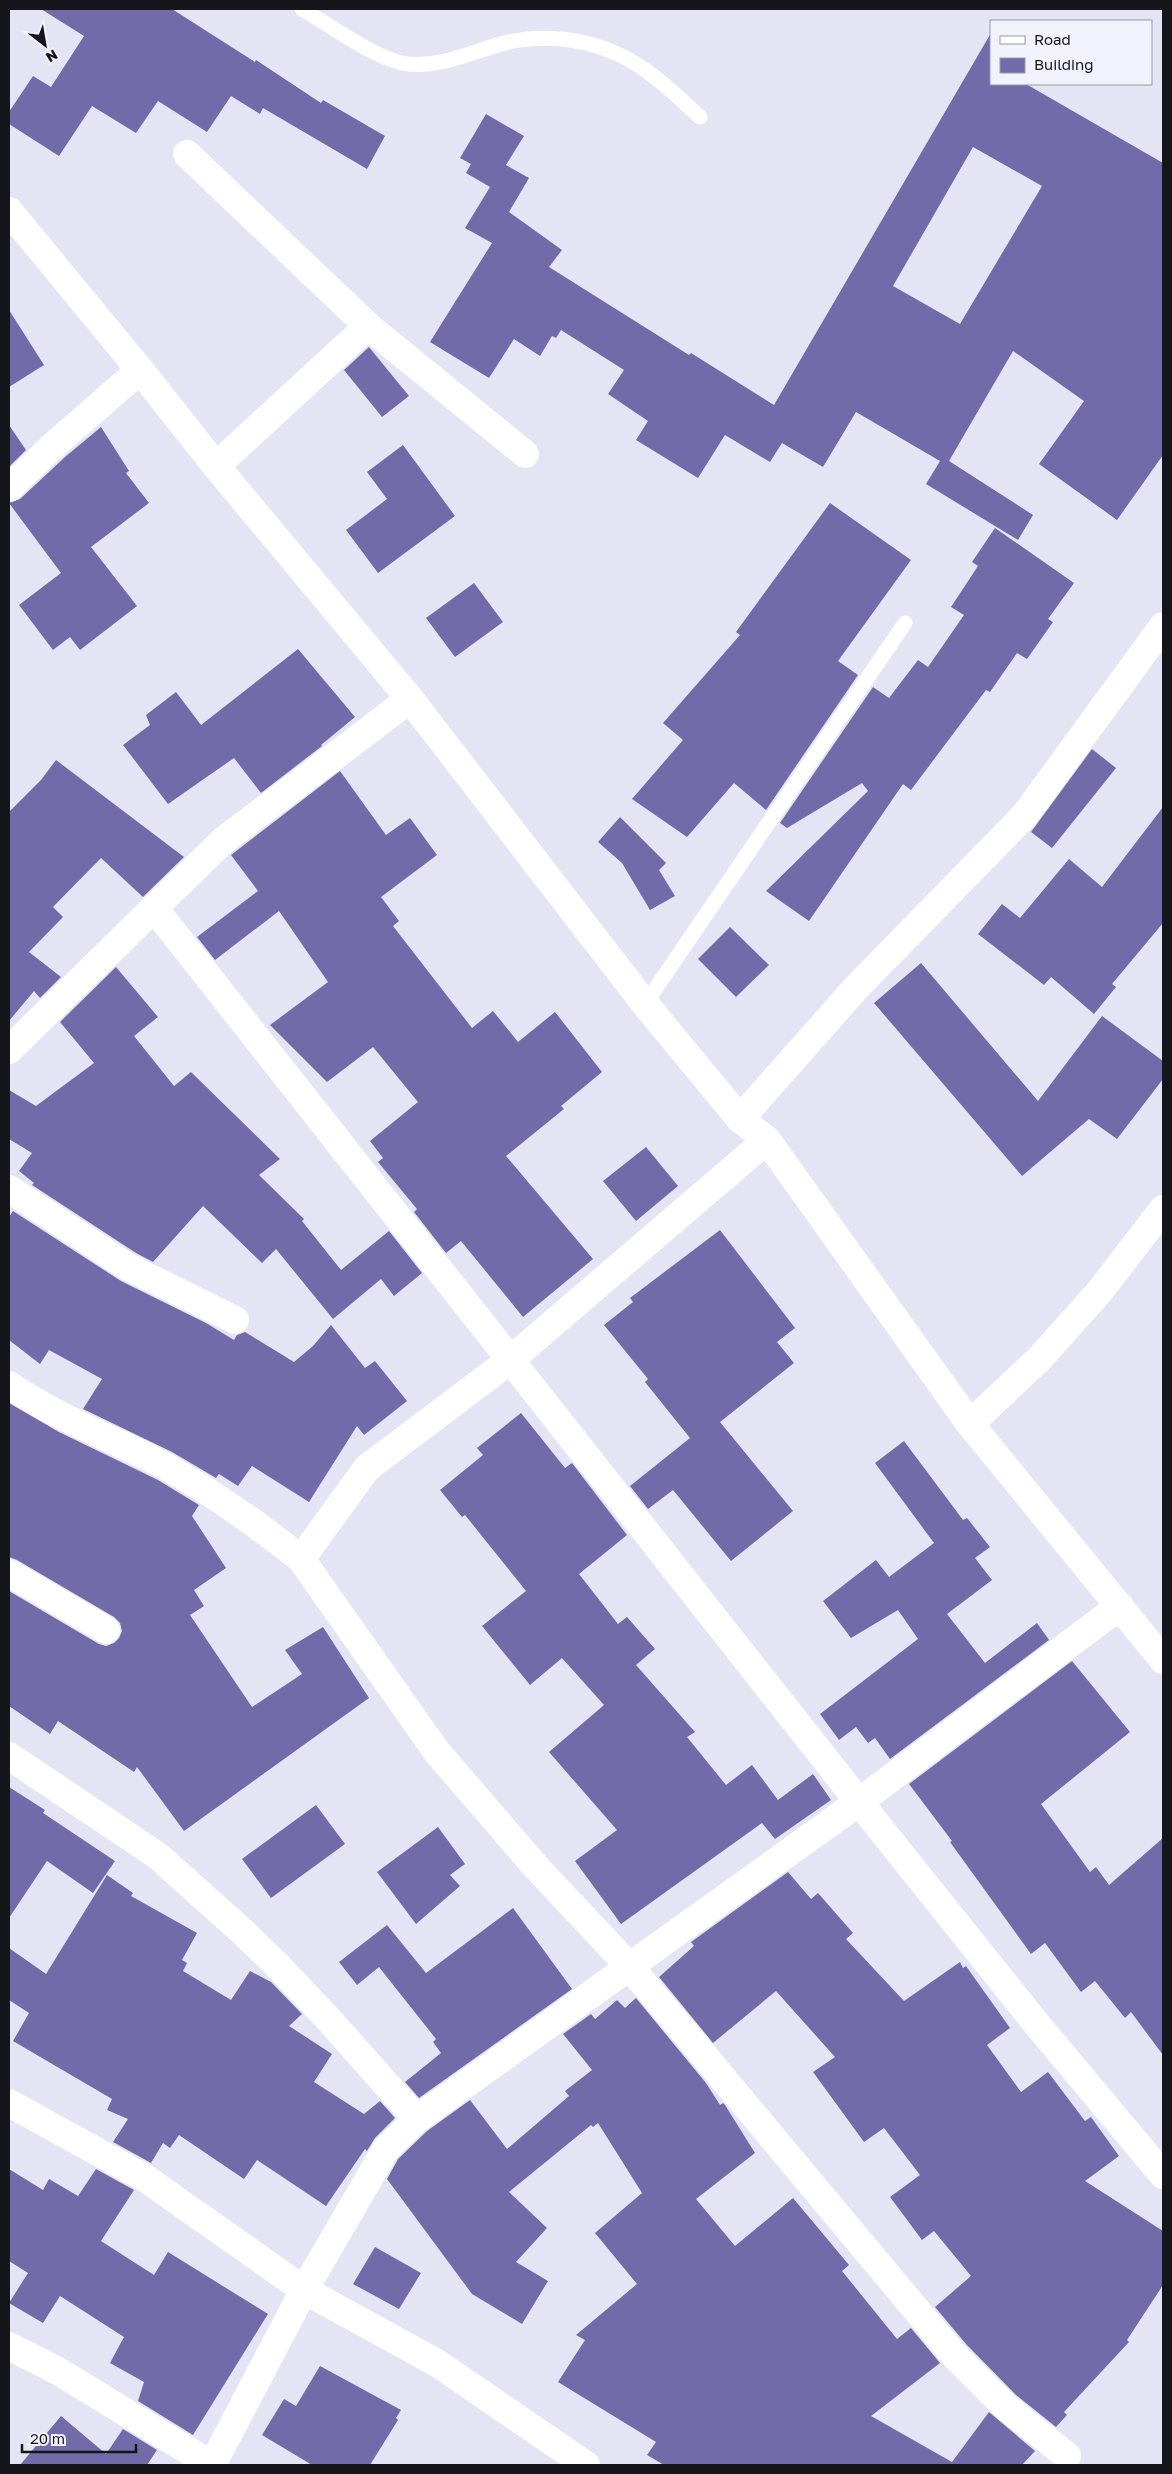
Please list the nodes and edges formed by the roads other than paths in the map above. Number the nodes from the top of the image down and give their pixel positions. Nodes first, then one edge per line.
1 (302, 9) edge
2 (700, 116) dead end
3 (187, 154) dead end
4 (9, 212) edge
5 (368, 326) junction
6 (140, 370) junction
7 (525, 454) dead end
8 (216, 466) junction
9 (9, 488) edge
10 (906, 623) dead end
11 (1160, 638) edge
12 (410, 699) junction
13 (154, 908) junction
14 (645, 1004) junction
15 (9, 1050) edge
16 (740, 1119) junction
17 (767, 1140) junction
18 (9, 1189) edge
19 (1163, 1209) edge
20 (234, 1320) dead end
21 (509, 1361) junction
22 (9, 1386) edge
23 (970, 1424) junction
24 (301, 1559) junction
25 (9, 1573) edge
26 (1120, 1606) junction
27 (106, 1630) dead end
28 (1163, 1660) edge
29 (9, 1756) edge
30 (859, 1802) junction
31 (630, 1967) junction
32 (9, 2103) edge
33 (417, 2119) junction
34 (1163, 2175) edge
35 (304, 2290) junction
36 (9, 2346) edge
37 (1067, 2456) dead end
38 (212, 2465) edge
39 (586, 2465) edge

1 - 2 lane
3 - 5 street
4 - 6 street
5 - 7 street
5 - 8 street
6 - 8 street
6 - 9 street
8 - 12 street
10 - 14 lane
11 - 16 street
12 - 13 street
12 - 14 street
13 - 15 street
13 - 21 street
14 - 16 street
16 - 17 street
17 - 21 street
17 - 23 street
18 - 20 street
19 - 23 street
21 - 24 street
21 - 30 street
22 - 24 street
23 - 26 street
24 - 31 street
25 - 27 street
26 - 28 street
26 - 30 street
29 - 33 street
30 - 31 street
30 - 34 street
31 - 33 street
31 - 37 street
32 - 35 street
33 - 35 street
35 - 38 street
35 - 39 street
36 - 38 street

